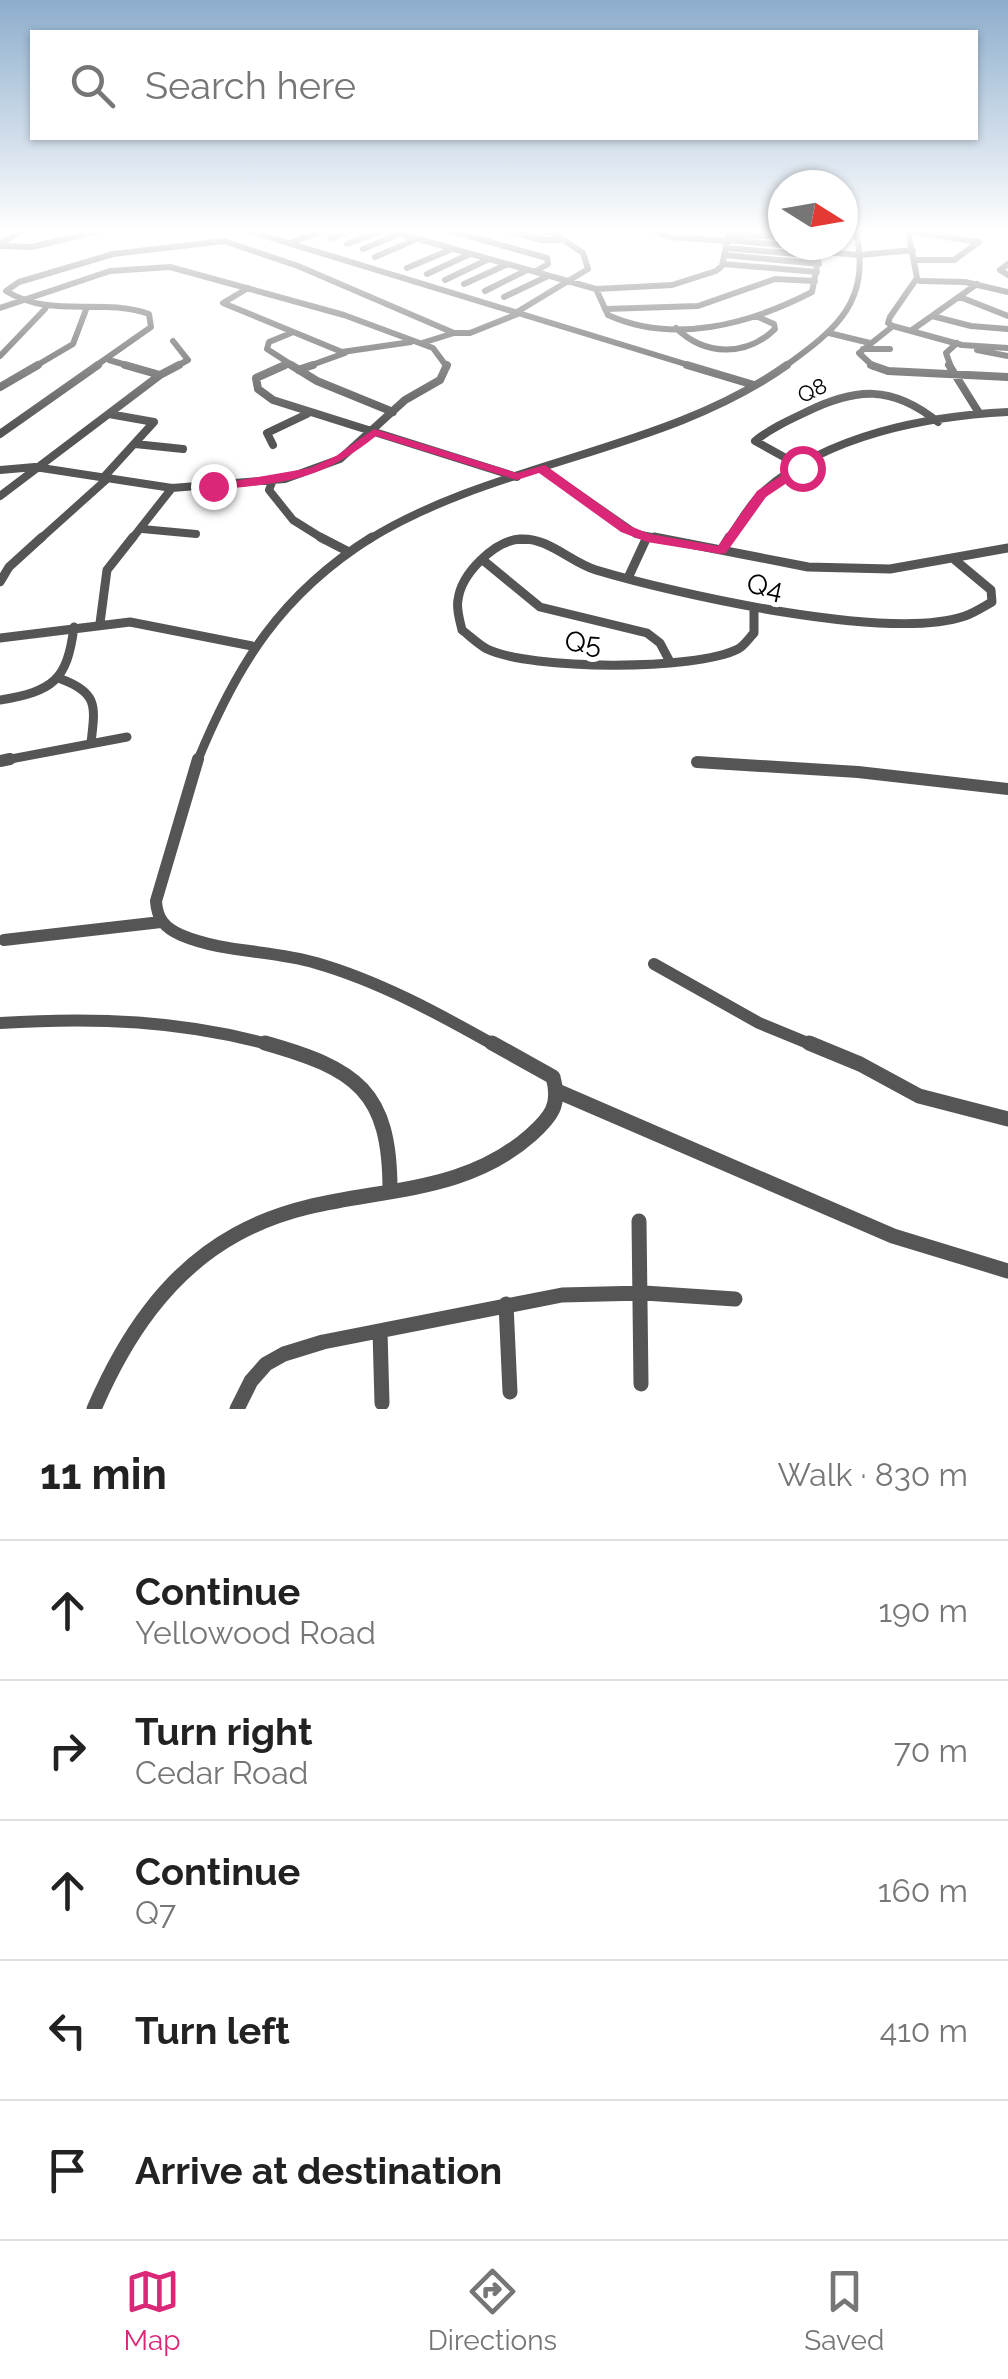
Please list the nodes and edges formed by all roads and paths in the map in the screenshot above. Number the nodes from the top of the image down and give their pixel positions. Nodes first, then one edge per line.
1 (15, 297) edge
2 (33, 297) edge
3 (233, 297) edge
4 (279, 297) edge
5 (370, 297) edge
6 (465, 297) edge
7 (545, 297) edge
8 (599, 297) edge
9 (724, 297) edge
10 (803, 297) edge
11 (853, 297) edge
12 (907, 297) edge
13 (960, 297) joint
14 (23, 300) junction
15 (87, 307) junction
16 (0, 308) edge
17 (45, 309) junction
18 (605, 310) junction
19 (518, 313) junction
20 (1005, 315) edge
21 (755, 316) junction
22 (932, 316) junction
23 (893, 326) junction
24 (676, 328) junction
25 (981, 328) junction
26 (1008, 329) edge
27 (912, 330) junction
28 (292, 332) junction
29 (829, 332) junction
30 (454, 333) junction
31 (173, 341) dead end
32 (872, 341) junction
33 (418, 342) junction
34 (957, 344) junction
35 (972, 346) junction
36 (1008, 348) edge
37 (861, 352) junction
38 (346, 353) junction
39 (0, 356) edge
40 (1008, 356) edge
41 (109, 360) junction
42 (289, 364) junction
43 (298, 370) junction
44 (952, 374) junction
45 (160, 375) junction
46 (1008, 377) edge
47 (0, 383) edge
48 (754, 385) junction
49 (393, 412) junction
50 (1008, 412) edge
51 (109, 414) junction
52 (308, 414) junction
53 (978, 414) junction
54 (938, 422) junction
55 (374, 432) junction
56 (0, 434) edge
57 (135, 444) junction
58 (273, 445) dead end
59 (183, 449) dead end
60 (35, 468) junction
61 (541, 468) junction
62 (802, 468) junction
63 (0, 471) edge
64 (517, 477) junction
65 (105, 478) junction
66 (273, 480) junction
67 (0, 488) edge
68 (172, 488) junction
69 (0, 496) edge
70 (142, 528) junction
71 (196, 534) dead end
72 (647, 538) junction
73 (1008, 548) edge
74 (721, 550) junction
75 (347, 551) junction
76 (955, 560) junction
77 (484, 561) junction
78 (628, 578) junction
79 (0, 582) edge
80 (754, 606) junction
81 (100, 623) junction
82 (74, 627) junction
83 (0, 638) edge
84 (252, 646) junction
85 (670, 660) junction
86 (61, 680) junction
87 (0, 700) edge
88 (127, 737) dead end
89 (91, 743) junction
90 (0, 761) edge
91 (697, 762) dead end
92 (1008, 790) edge
93 (161, 922) junction
94 (4, 940) dead end
95 (654, 964) dead end
96 (0, 1023) edge
97 (557, 1091) junction
98 (1008, 1119) edge
99 (390, 1190) junction
100 (639, 1221) dead end
101 (1008, 1271) edge
102 (640, 1292) junction
103 (735, 1299) dead end
104 (506, 1304) junction
105 (380, 1331) junction
106 (641, 1384) dead end
107 (510, 1392) dead end
108 (382, 1403) dead end
109 (94, 1409) edge
110 (237, 1409) edge

1 - 14 street
2 - 14 street
3 - 28 street
4 - 33 street
5 - 30 street
6 - 19 street
7 - 19 street
8 - 18 street
9 - 18 street
10 - 21 street
11 - 29 street
12 - 23 street
13 - 20 street
13 - 22 street
14 - 16 street
14 - 17 street
15 - 17 street
15 - 41 street
15 - 47 street
17 - 39 street
18 - 24 street
19 - 30 street
19 - 48 street
20 - 25 street
21 - 24 street
21 - 24 street
22 - 25 street
22 - 27 street
23 - 27 street
23 - 32 street
25 - 26 street
27 - 34 street
28 - 38 street
28 - 42 street
29 - 32 street
29 - 48 street
30 - 33 street
31 - 45 street
32 - 37 street
32 - 37 street
33 - 38 street
33 - 49 street
34 - 35 street
34 - 44 street
35 - 36 street
35 - 40 street
37 - 44 street
38 - 43 street
41 - 45 street
41 - 56 street
42 - 43 street
42 - 52 street
43 - 49 street
44 - 46 street
44 - 53 street
45 - 51 street
48 - 61 street
49 - 55 street
50 - 53 street
51 - 57 street
51 - 60 street
52 - 55 street
52 - 58 street
53 - 54 street
54 - 62 street
54 - 62 street, Q8
55 - 64 street
55 - 66 street
57 - 59 street
57 - 65 street
60 - 63 street
60 - 65 street
60 - 69 street
61 - 64 street
61 - 72 street
62 - 74 street
63 - 67 street
64 - 75 street
65 - 68 street
65 - 79 street
66 - 68 street
66 - 75 street
68 - 70 street
70 - 71 street
70 - 81 street
72 - 74 street
72 - 78 street
73 - 76 street
74 - 76 street
75 - 84 street
76 - 80 street, Q4
77 - 78 street, Q4
77 - 85 street
77 - 85 street, Q5
78 - 80 street, Q4
80 - 85 street, Q5
81 - 82 street
81 - 84 street
82 - 83 street
82 - 86 street
84 - 93 street
86 - 87 street
86 - 89 street
88 - 89 street
89 - 90 street
91 - 92 street
93 - 94 street
93 - 97 street
95 - 98 street
96 - 99 street
97 - 99 street
97 - 101 street
99 - 109 street
100 - 102 street
102 - 103 street
102 - 104 street
102 - 106 street
104 - 105 street
104 - 107 street
105 - 108 street
105 - 110 street

